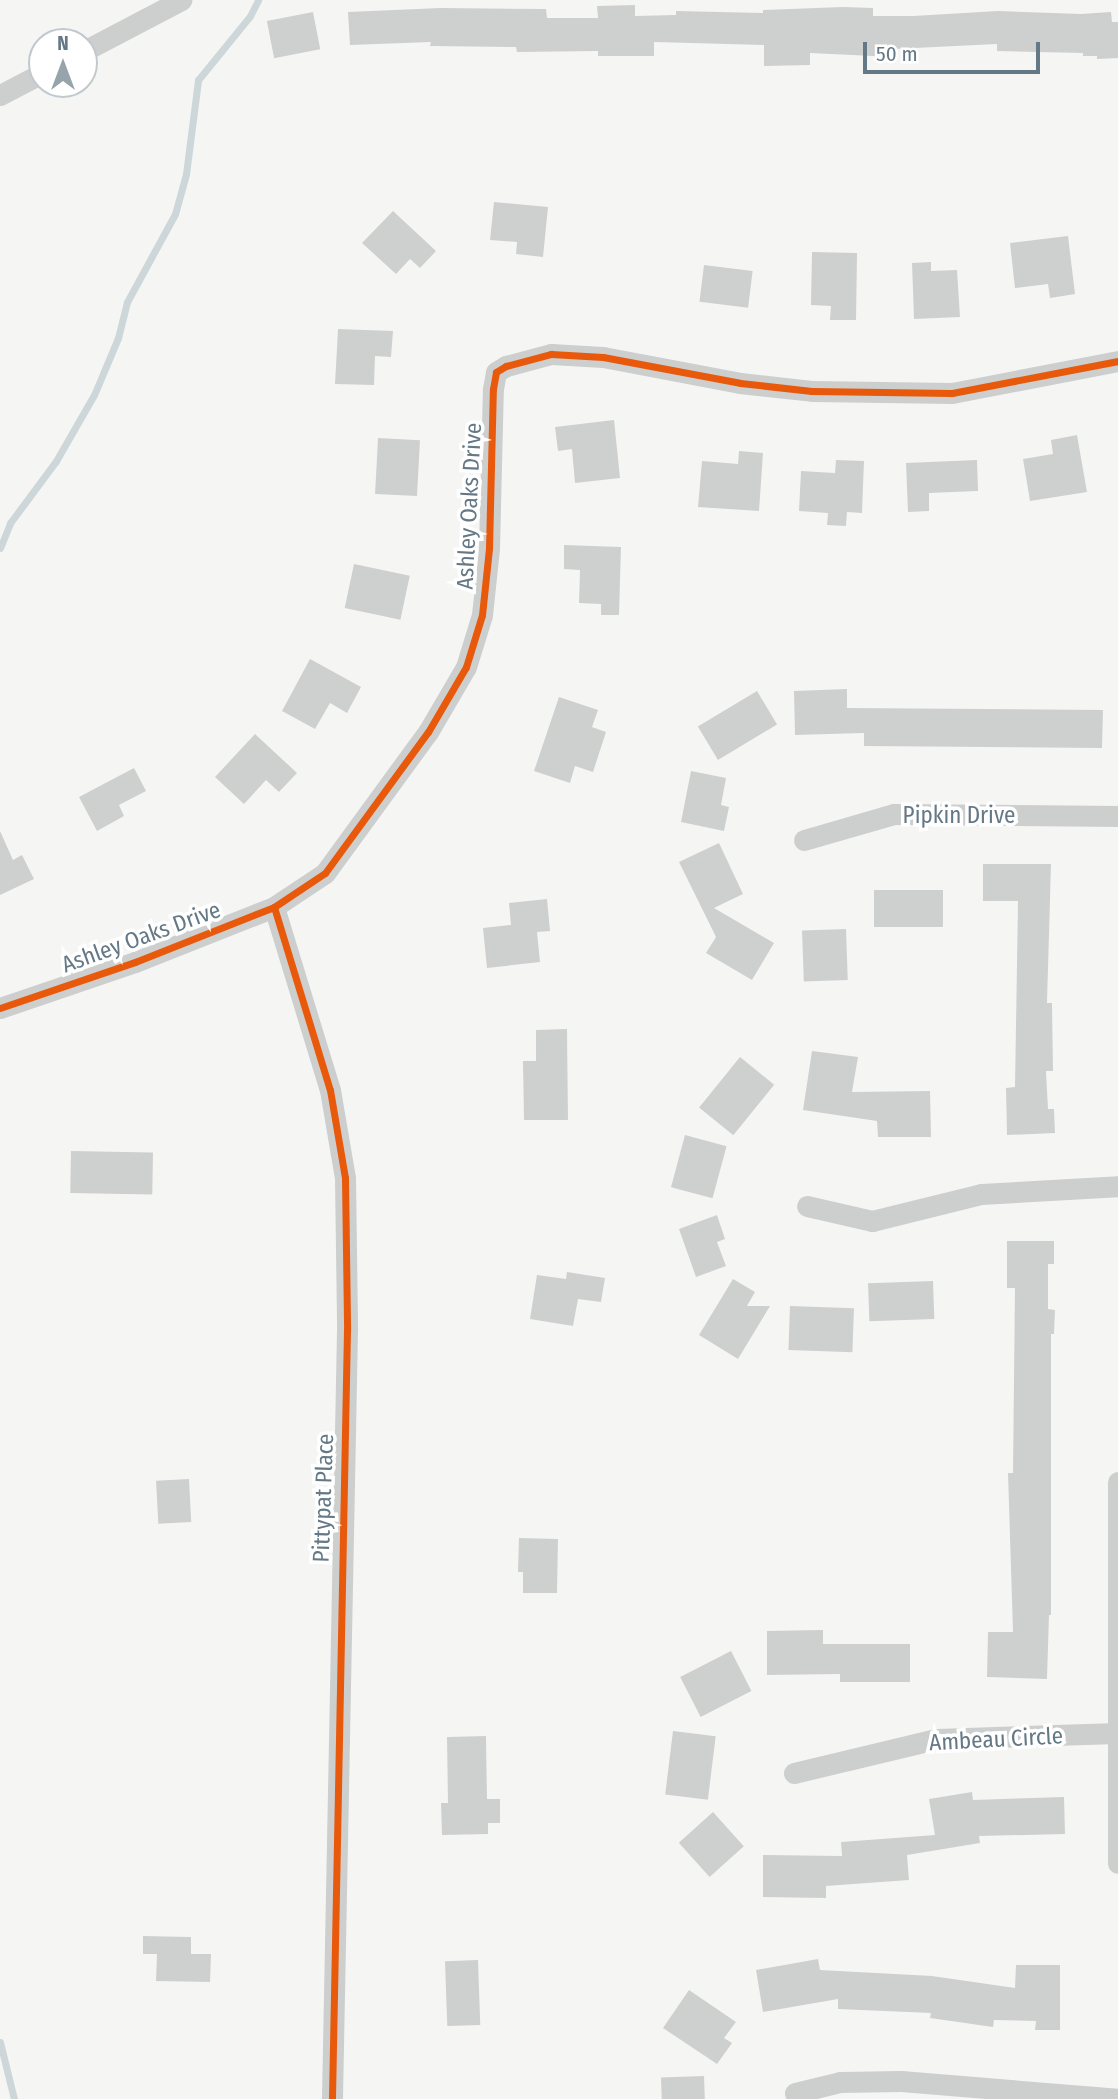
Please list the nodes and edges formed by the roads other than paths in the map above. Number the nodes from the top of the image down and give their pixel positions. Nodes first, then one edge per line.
1 (181, 0) edge
2 (98, 44) edge
3 (28, 80) edge
4 (0, 95) edge
5 (1118, 361) edge
6 (1118, 817) edge
7 (804, 841) dead end
8 (274, 907) junction
9 (0, 1008) edge
10 (1118, 1186) edge
11 (807, 1206) dead end
12 (1118, 1482) edge
13 (1117, 1733) edge
14 (794, 1773) dead end
15 (1118, 1863) edge
16 (795, 2093) dead end
17 (332, 2099) edge
18 (1118, 2099) edge

1 - 2 street
3 - 4 street
5 - 8 street, Ashley Oaks Drive
6 - 7 street, Pipkin Drive
8 - 9 street, Ashley Oaks Drive
8 - 17 street, Pittypat Place
10 - 11 street
12 - 13 street
13 - 14 street, Ambeau Circle
13 - 15 street
16 - 18 street

